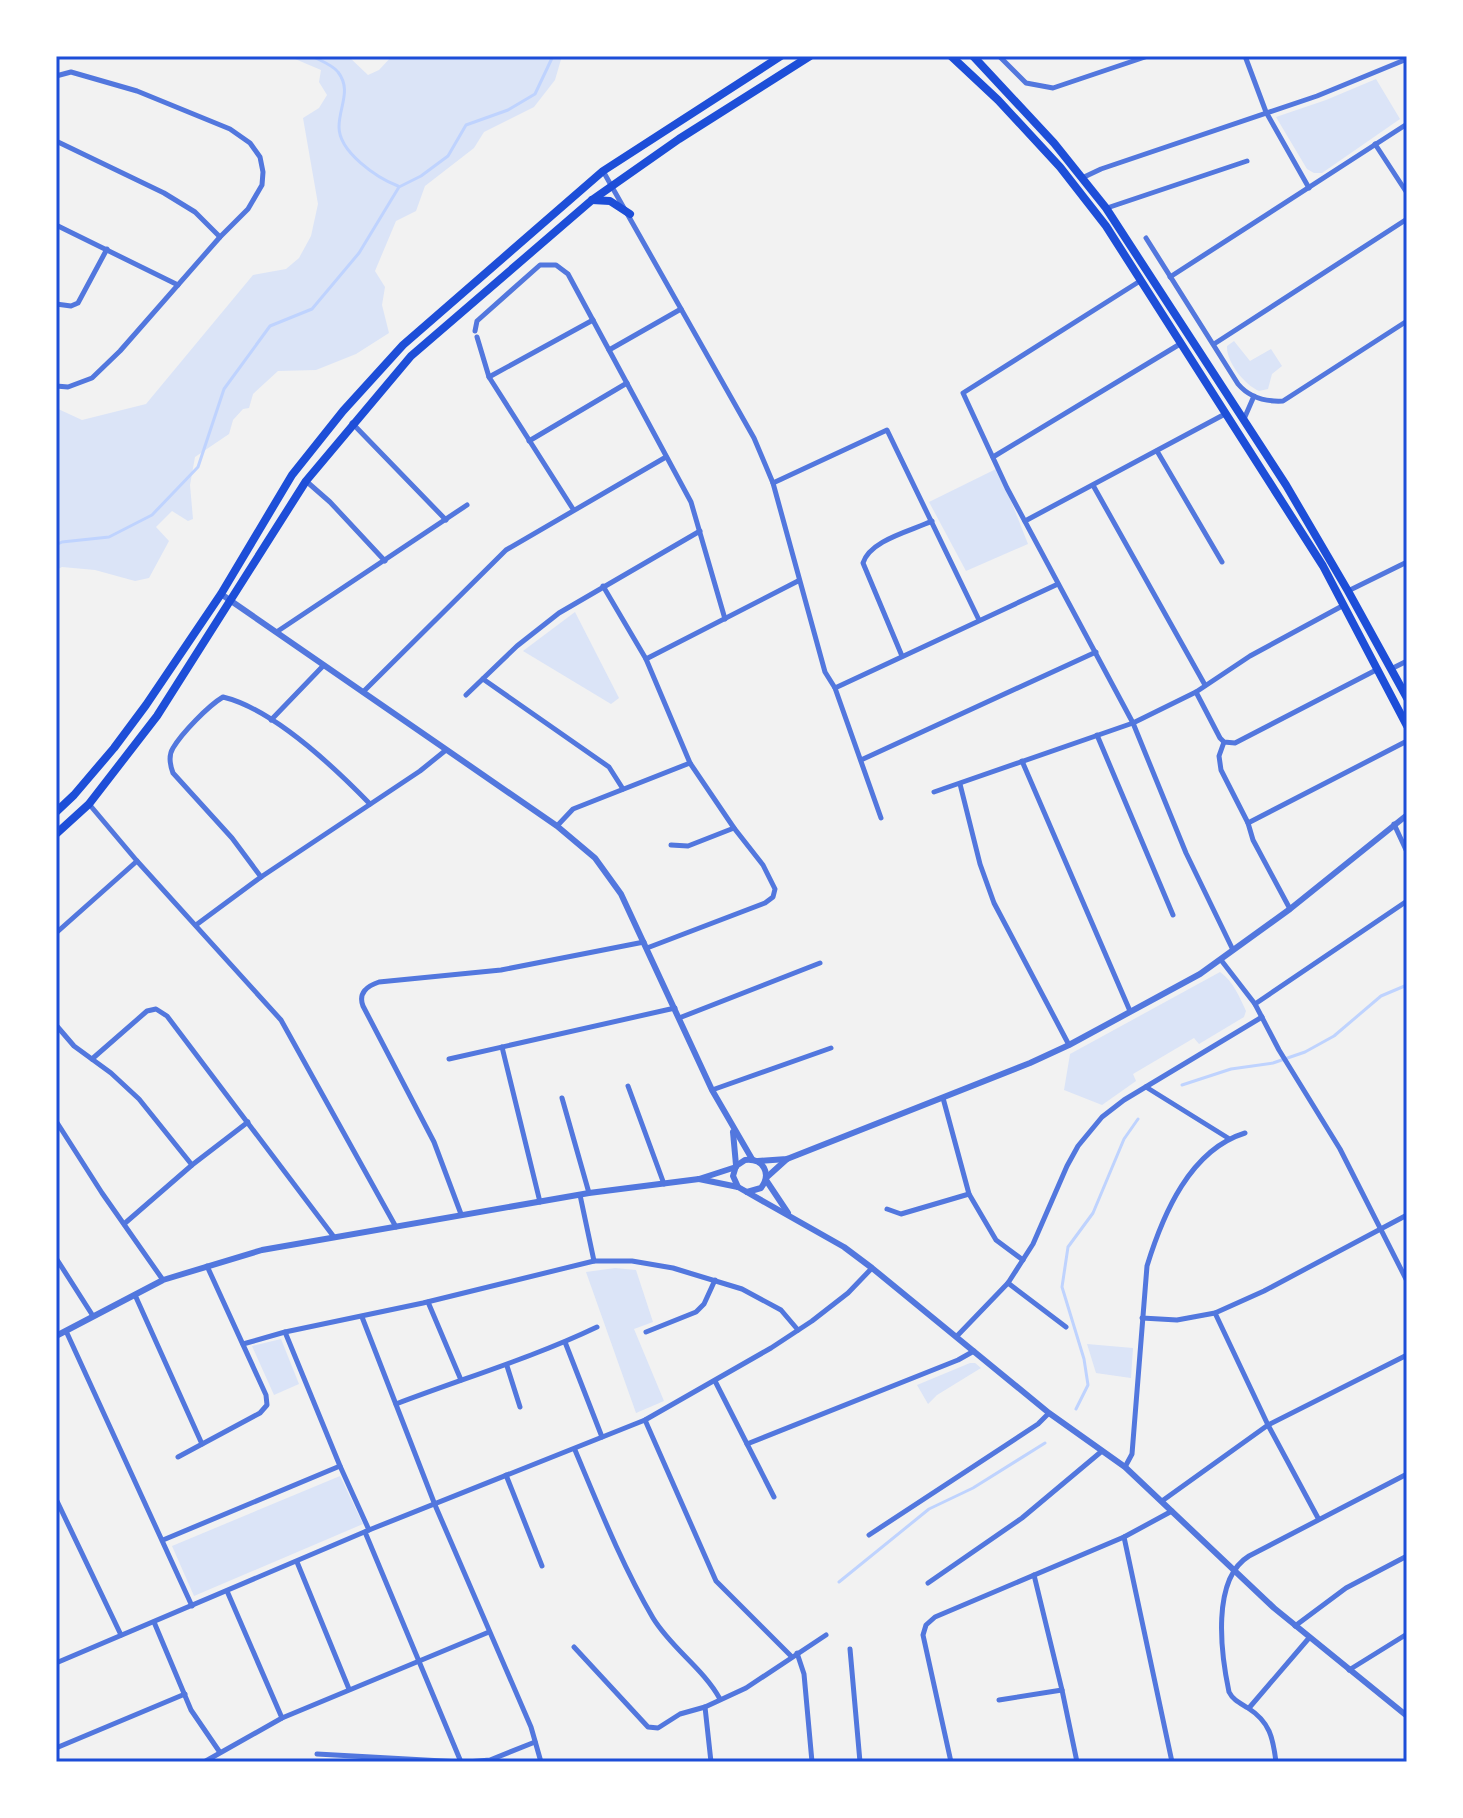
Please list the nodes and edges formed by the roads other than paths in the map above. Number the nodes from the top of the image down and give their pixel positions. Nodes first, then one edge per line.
1 (781, 56) edge
2 (810, 56) edge
3 (951, 56) edge
4 (973, 56) edge
5 (999, 56) edge
6 (1148, 56) edge
7 (1245, 56) edge
8 (1407, 59) edge
9 (56, 76) edge
10 (1266, 112) junction
11 (1407, 124) edge
12 (56, 141) edge
13 (1375, 144) junction
14 (1247, 161) dead end
15 (603, 171) junction
16 (1082, 178) junction
17 (612, 186) junction
18 (1309, 188) junction
19 (1407, 193) edge
20 (592, 200) junction
21 (1106, 208) junction
22 (630, 214) junction
23 (1407, 219) edge
24 (56, 225) edge
25 (220, 237) junction
26 (1146, 238) dead end
27 (107, 249) junction
28 (1170, 277) junction
29 (1146, 279) junction
30 (178, 285) junction
31 (56, 304) edge
32 (682, 309) junction
33 (593, 320) junction
34 (1407, 321) edge
35 (1182, 343) junction
36 (1214, 344) junction
37 (609, 350) junction
38 (489, 377) junction
39 (627, 383) junction
40 (56, 386) edge
41 (1256, 397) junction
42 (1226, 413) junction
43 (1244, 419) junction
44 (352, 423) junction
45 (529, 441) junction
46 (1157, 451) junction
47 (666, 457) junction
48 (993, 457) junction
49 (306, 481) junction
50 (773, 483) junction
51 (1094, 487) junction
52 (467, 505) dead end
53 (573, 509) junction
54 (446, 520) junction
55 (932, 521) junction
56 (1025, 521) junction
57 (700, 531) junction
58 (385, 561) junction
59 (1222, 562) dead end
60 (1407, 562) edge
61 (798, 581) junction
62 (1058, 584) junction
63 (603, 586) junction
64 (1348, 591) junction
65 (221, 594) junction
66 (231, 599) junction
67 (1345, 605) junction
68 (725, 619) junction
69 (979, 620) junction
70 (278, 631) junction
71 (1096, 652) junction
72 (902, 656) junction
73 (646, 659) junction
74 (1407, 661) edge
75 (323, 666) junction
76 (1379, 669) junction
77 (1391, 669) junction
78 (483, 679) junction
79 (1205, 685) junction
80 (835, 688) junction
81 (1196, 692) junction
82 (363, 693) junction
83 (466, 695) dead end
84 (1407, 698) edge
85 (271, 720) junction
86 (1133, 723) junction
87 (1407, 726) edge
88 (1097, 735) junction
89 (1407, 741) edge
90 (1224, 742) junction
91 (446, 750) junction
92 (860, 760) junction
93 (1022, 761) junction
94 (690, 763) junction
95 (960, 784) junction
96 (623, 789) junction
97 (934, 792) dead end
98 (89, 804) junction
99 (370, 804) junction
100 (56, 812) edge
101 (1407, 815) edge
102 (881, 818) dead end
103 (1248, 823) junction
104 (1394, 824) junction
105 (557, 826) junction
106 (734, 828) junction
107 (56, 834) edge
108 (671, 845) dead end
109 (1407, 852) edge
110 (137, 861) junction
111 (261, 877) junction
112 (1407, 901) edge
113 (1290, 909) junction
114 (1173, 915) dead end
115 (196, 925) junction
116 (56, 933) edge
117 (645, 945) junction
118 (1233, 951) junction
119 (1221, 960) junction
120 (820, 963) dead end
121 (1255, 1004) junction
122 (675, 1008) junction
123 (1130, 1011) junction
124 (1262, 1017) junction
125 (679, 1018) junction
126 (56, 1025) edge
127 (1069, 1045) junction
128 (502, 1047) junction
129 (831, 1048) dead end
130 (92, 1059) junction
131 (449, 1059) dead end
132 (628, 1086) dead end
133 (1146, 1087) junction
134 (712, 1090) junction
135 (562, 1098) dead end
136 (943, 1098) junction
137 (56, 1121) edge
138 (248, 1122) junction
139 (733, 1129) junction
140 (1245, 1133) dead end
141 (1228, 1138) junction
142 (787, 1159) junction
143 (755, 1160) junction
144 (192, 1165) junction
145 (736, 1166) junction
146 (766, 1178) junction
147 (699, 1179) junction
148 (664, 1184) junction
149 (738, 1187) junction
150 (747, 1192) junction
151 (589, 1193) junction
152 (969, 1194) junction
153 (580, 1195) junction
154 (540, 1202) junction
155 (887, 1209) dead end
156 (461, 1214) junction
157 (1407, 1215) edge
158 (790, 1216) junction
159 (124, 1224) junction
160 (396, 1227) junction
161 (1379, 1228) junction
162 (334, 1237) junction
163 (56, 1258) edge
164 (1023, 1260) junction
165 (594, 1261) junction
166 (207, 1266) junction
167 (872, 1268) junction
168 (163, 1280) junction
169 (715, 1280) junction
170 (1407, 1281) edge
171 (1008, 1283) junction
172 (135, 1295) junction
173 (428, 1302) junction
174 (1215, 1313) junction
175 (93, 1316) junction
176 (362, 1317) junction
177 (1142, 1318) junction
178 (597, 1327) dead end
179 (1066, 1327) dead end
180 (798, 1330) junction
181 (66, 1331) junction
182 (285, 1332) junction
183 (646, 1332) dead end
184 (56, 1336) edge
185 (957, 1336) junction
186 (565, 1342) junction
187 (243, 1344) junction
188 (974, 1351) junction
189 (1407, 1355) edge
190 (507, 1366) junction
191 (461, 1380) junction
192 (715, 1381) junction
193 (396, 1404) junction
194 (520, 1407) dead end
195 (1049, 1413) junction
196 (645, 1420) junction
197 (1268, 1425) junction
198 (602, 1437) junction
199 (202, 1444) junction
200 (747, 1444) junction
201 (575, 1450) junction
202 (1102, 1451) junction
203 (178, 1457) dead end
204 (340, 1466) junction
205 (1125, 1467) junction
206 (1407, 1474) edge
207 (506, 1475) junction
208 (774, 1497) dead end
209 (56, 1499) edge
210 (1162, 1501) junction
211 (435, 1505) junction
212 (1172, 1511) junction
213 (1318, 1518) junction
214 (367, 1531) junction
215 (869, 1535) dead end
216 (1124, 1537) junction
217 (163, 1540) junction
218 (1407, 1556) edge
219 (297, 1562) junction
220 (542, 1566) dead end
221 (1232, 1571) junction
222 (1034, 1575) junction
223 (928, 1583) dead end
224 (227, 1591) junction
225 (192, 1606) junction
226 (154, 1622) junction
227 (1295, 1626) junction
228 (489, 1632) junction
229 (1407, 1634) edge
230 (121, 1635) junction
231 (826, 1635) dead end
232 (1309, 1638) junction
233 (574, 1647) dead end
234 (850, 1649) dead end
235 (794, 1655) junction
236 (421, 1661) junction
237 (56, 1663) edge
238 (1349, 1670) junction
239 (349, 1689) junction
240 (1062, 1690) junction
241 (185, 1694) junction
242 (720, 1699) junction
243 (999, 1700) dead end
244 (705, 1707) junction
245 (1249, 1708) junction
246 (1407, 1716) edge
247 (282, 1718) junction
248 (535, 1742) junction
249 (56, 1748) edge
250 (219, 1751) junction
251 (317, 1754) dead end
252 (204, 1762) edge
253 (463, 1762) edge
254 (541, 1762) edge
255 (711, 1762) edge
256 (812, 1762) edge
257 (860, 1762) edge
258 (951, 1762) edge
259 (1077, 1762) edge
260 (1172, 1762) edge
261 (1276, 1762) edge

1 - 15 main road
2 - 17 main road
3 - 29 main road
4 - 16 main road
5 - 6 street
7 - 10 street
8 - 10 street
9 - 25 street
10 - 16 street
10 - 18 street
11 - 13 street
12 - 25 street
13 - 18 street
13 - 19 street
14 - 21 street
15 - 17 street
15 - 65 main road
16 - 21 main road
17 - 20 main road
17 - 22 street
18 - 28 street
20 - 22 main road
20 - 44 main road
21 - 29 main road
22 - 32 street
23 - 36 street
24 - 27 street
25 - 30 street
26 - 28 street
27 - 30 street
27 - 31 street
28 - 29 street
28 - 36 street
29 - 35 main road
29 - 43 main road
29 - 48 street
30 - 40 street
32 - 37 street
32 - 50 street
33 - 37 street
33 - 38 street
33 - 38 street
34 - 41 street
35 - 42 main road
35 - 48 street
36 - 41 street
37 - 39 street
38 - 45 street
39 - 45 street
39 - 47 street
41 - 43 street
42 - 46 street
42 - 67 main road
43 - 64 main road
44 - 49 main road
44 - 54 street
45 - 53 street
46 - 51 street
46 - 59 street
47 - 53 street
47 - 57 street
48 - 56 street
49 - 58 street
49 - 66 main road
50 - 55 street
50 - 61 street
51 - 56 street
51 - 79 street
52 - 54 street
53 - 82 street
54 - 58 street
55 - 69 street
55 - 72 street
56 - 62 street
57 - 63 street
57 - 68 street
58 - 70 street
60 - 64 street
61 - 68 street
61 - 80 street
62 - 69 street
62 - 71 street
63 - 73 street
63 - 78 street
64 - 77 main road
65 - 66 street
65 - 100 main road
66 - 70 street
66 - 98 main road
67 - 76 main road
67 - 79 street
68 - 73 street
69 - 72 street
70 - 75 street
71 - 86 street
71 - 92 street
72 - 80 street
73 - 94 street
74 - 77 street
75 - 82 street
75 - 85 street
76 - 87 main road
76 - 90 street
77 - 84 main road
78 - 83 street
78 - 96 street
79 - 81 street
80 - 92 street
81 - 86 street
81 - 90 street
82 - 91 street
85 - 99 street
85 - 111 street
86 - 88 street
86 - 118 street
88 - 93 street
88 - 114 street
89 - 103 street
90 - 103 street
91 - 99 street
91 - 105 street
92 - 102 street
93 - 95 street
93 - 123 street
94 - 96 street
94 - 106 street
95 - 97 street
95 - 127 street
96 - 105 street
98 - 107 main road
98 - 110 street
99 - 111 street
101 - 104 street
103 - 113 street
104 - 109 street
104 - 113 street
105 - 117 street
106 - 108 street
106 - 117 street
110 - 115 street
110 - 116 street
111 - 115 street
112 - 121 street
113 - 118 street
115 - 160 street
117 - 122 street
117 - 156 street
118 - 119 street
119 - 121 street
119 - 123 street
120 - 125 street
121 - 124 street
122 - 125 street
122 - 128 street
123 - 127 street
124 - 133 street
124 - 161 street
125 - 134 street
126 - 130 street
127 - 136 street
128 - 131 street
128 - 154 street
129 - 134 street
130 - 138 street
130 - 144 street
132 - 148 street
133 - 141 street
133 - 164 street
134 - 139 street
135 - 151 street
136 - 142 street
136 - 152 street
137 - 159 street
138 - 144 street
138 - 162 street
139 - 143 street
139 - 145 street
140 - 141 street
141 - 177 street
142 - 143 street
142 - 146 street
143 - 145 street
143 - 146 street
144 - 159 street
145 - 147 street
145 - 149 street
146 - 150 street
146 - 158 street
147 - 148 street
147 - 149 street
148 - 151 street
149 - 150 street
150 - 158 street
151 - 153 street
152 - 155 street
152 - 164 street
153 - 154 street
153 - 165 street
154 - 156 street
156 - 160 street
157 - 161 street
158 - 167 street
159 - 168 street
160 - 162 street
161 - 170 street
161 - 174 street
162 - 166 street
163 - 175 street
164 - 171 street
165 - 169 street
165 - 173 street
166 - 168 street
166 - 187 street
167 - 180 street
167 - 185 street
168 - 172 street
169 - 180 street
169 - 183 street
171 - 179 street
171 - 185 street
172 - 175 street
172 - 199 street
173 - 176 street
173 - 191 street
174 - 177 street
174 - 197 street
175 - 181 street
176 - 182 street
176 - 193 street
177 - 205 street
178 - 186 street
180 - 192 street
181 - 184 street
181 - 217 street
182 - 187 street
182 - 204 street
185 - 188 street
186 - 190 street
186 - 198 street
187 - 199 street
188 - 195 street
188 - 200 street
189 - 197 street
190 - 191 street
190 - 194 street
191 - 193 street
192 - 196 street
192 - 200 street
193 - 211 street
195 - 202 street
195 - 215 street
196 - 198 street
196 - 235 street
197 - 210 street
197 - 213 street
198 - 201 street
199 - 203 street
200 - 208 street
201 - 207 street
201 - 242 street
202 - 205 street
202 - 223 street
204 - 214 street
204 - 217 street
205 - 210 street
206 - 213 street
207 - 211 street
207 - 220 street
209 - 230 street
210 - 212 street
211 - 214 street
211 - 228 street
212 - 216 street
212 - 221 street
213 - 221 street
214 - 219 street
214 - 236 street
216 - 222 street
216 - 260 street
217 - 225 street
218 - 227 street
219 - 224 street
219 - 239 street
221 - 227 street
221 - 245 street
222 - 240 street
222 - 258 street
224 - 225 street
224 - 247 street
225 - 226 street
226 - 230 street
226 - 241 street
227 - 232 street
228 - 236 street
228 - 248 street
229 - 238 street
230 - 237 street
231 - 235 street
232 - 238 street
232 - 245 street
233 - 244 street
234 - 257 street
235 - 242 street
235 - 256 street
236 - 239 street
236 - 253 street
238 - 246 street
239 - 247 street
240 - 243 street
240 - 259 street
241 - 249 street
241 - 250 street
242 - 244 street
244 - 255 street
245 - 261 street
247 - 250 street
248 - 253 street
248 - 254 street
250 - 252 street
251 - 253 street

